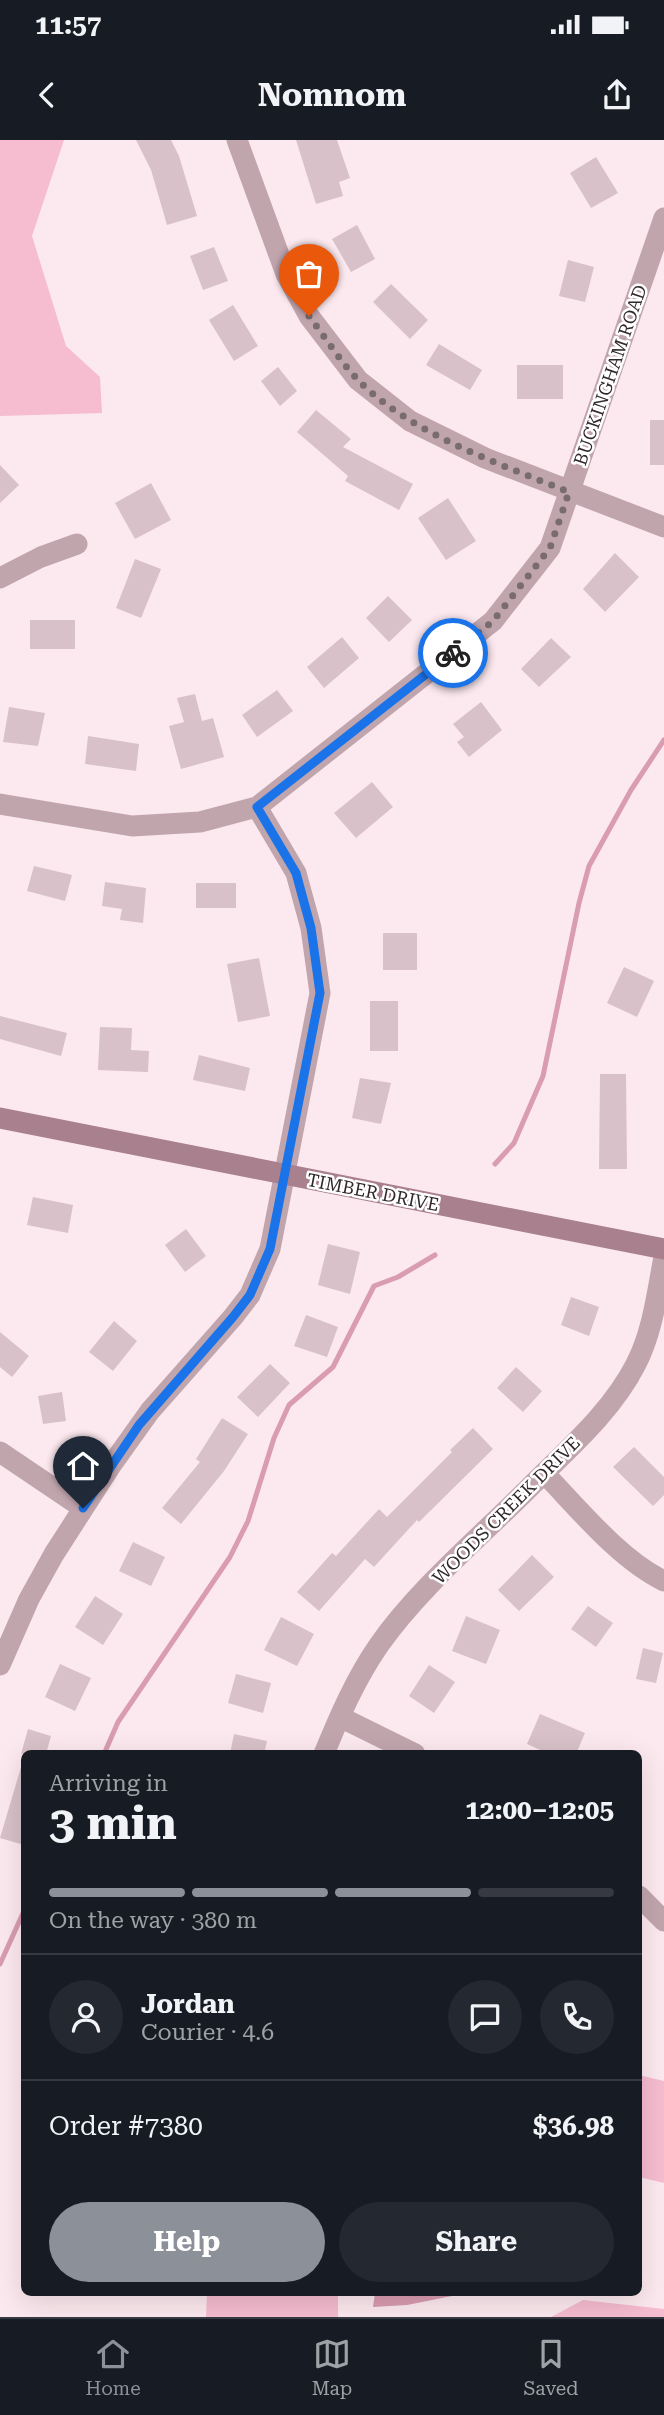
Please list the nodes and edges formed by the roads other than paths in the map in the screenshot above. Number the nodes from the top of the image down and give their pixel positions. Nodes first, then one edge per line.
1 (237, 140) edge
2 (664, 218) edge
3 (569, 492) junction
4 (664, 527) edge
5 (77, 544) dead end
6 (0, 578) edge
7 (0, 804) edge
8 (257, 807) junction
9 (0, 1118) edge
10 (284, 1174) junction
11 (664, 1249) edge
12 (664, 1257) edge
13 (0, 1452) edge
14 (544, 1473) junction
15 (83, 1508) junction
16 (664, 1581) edge
17 (0, 1665) edge
18 (340, 1717) junction
19 (326, 1750) edge
20 (407, 1750) edge
21 (642, 1899) edge
22 (664, 1922) edge

1 - 3 street
2 - 3 street, BUCKINGHAM ROAD
3 - 4 street
3 - 8 street, BUCKINGHAM ROAD
5 - 6 street
7 - 8 street, BUCKINGHAM ROAD
8 - 10 street
9 - 10 main road, TIMBER DRIVE
10 - 11 main road, TIMBER DRIVE
10 - 15 street
12 - 14 street, WOODS CREEK DRIVE
13 - 15 street
14 - 16 street
14 - 18 street, WOODS CREEK DRIVE
15 - 17 street
18 - 19 street, WOODS CREEK DRIVE
18 - 20 street
21 - 22 street

